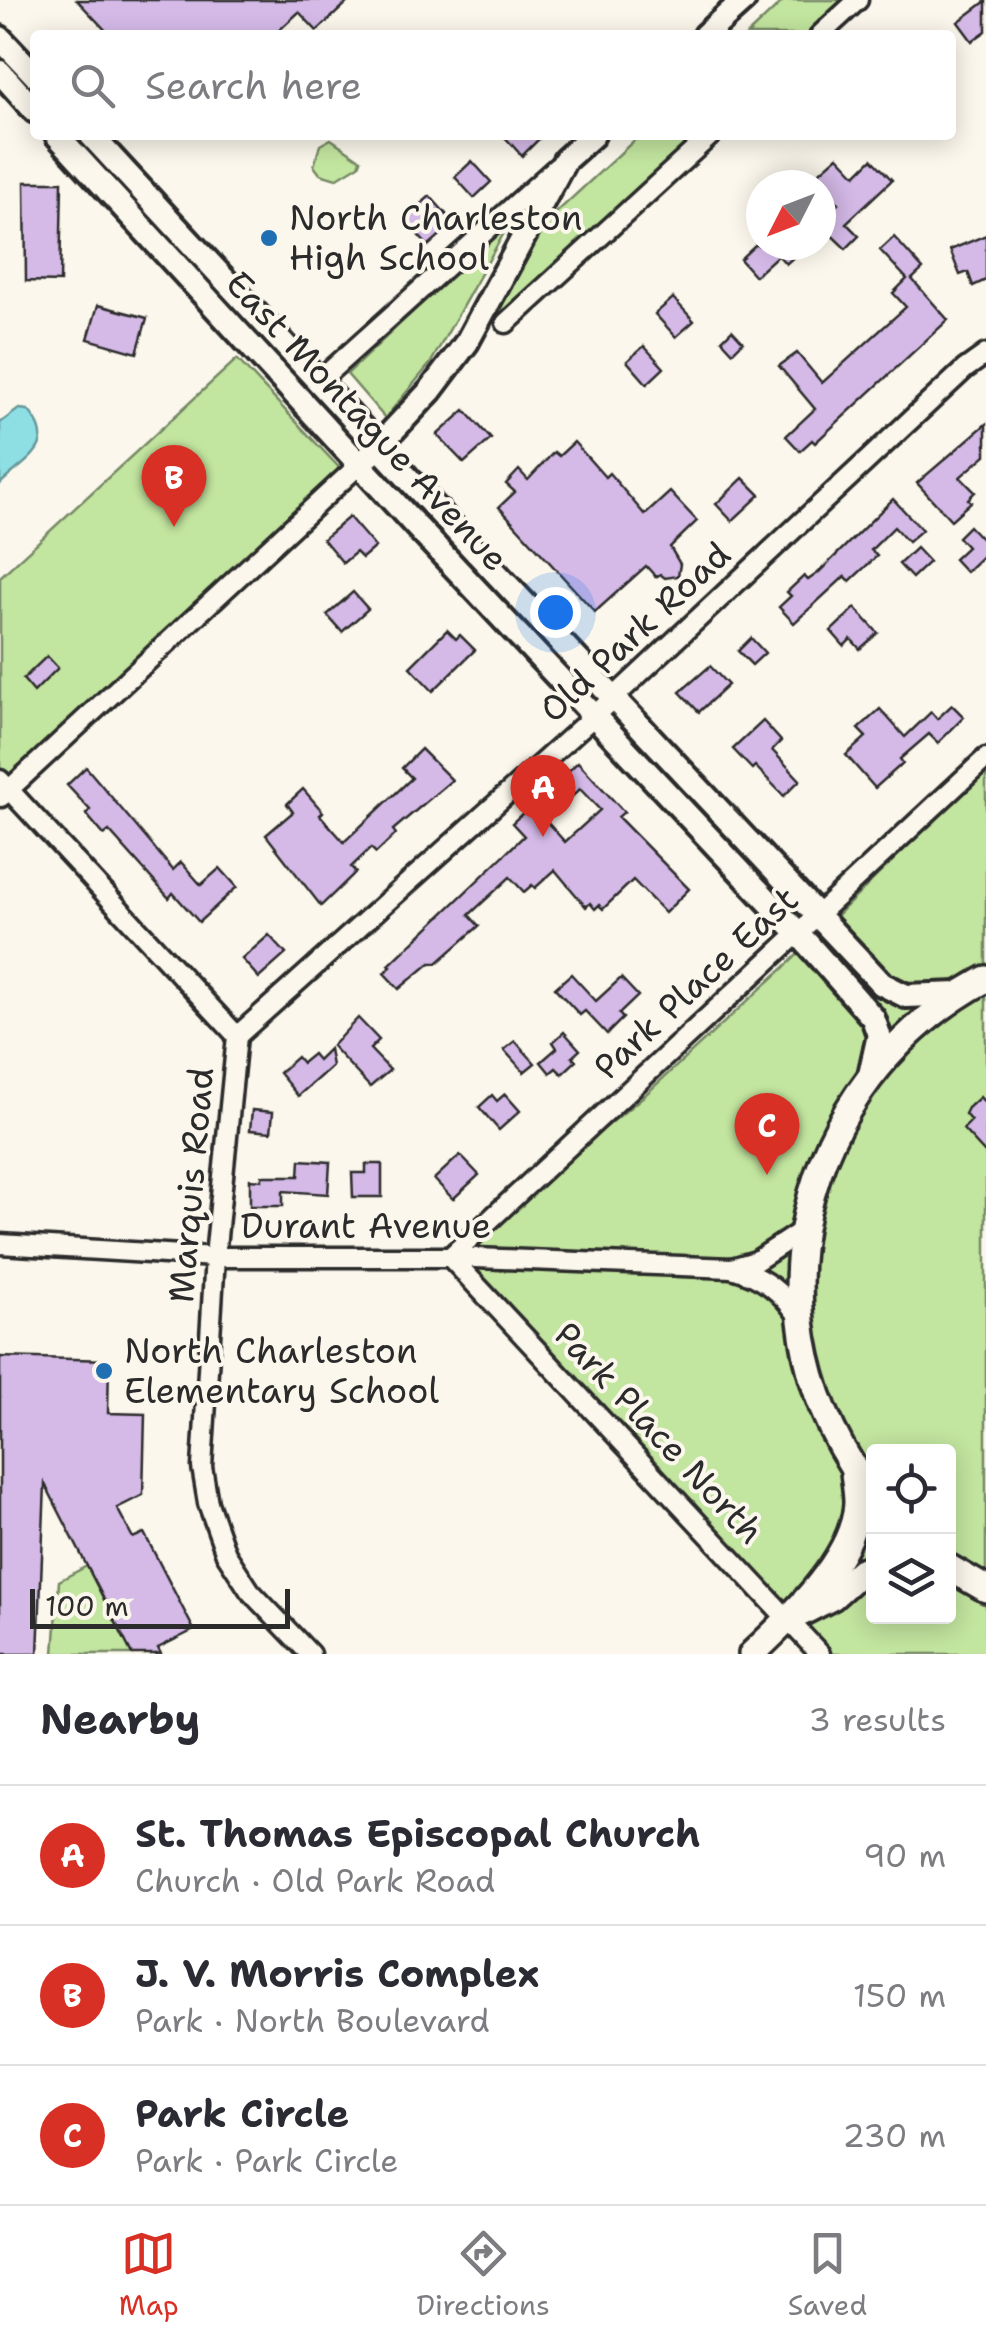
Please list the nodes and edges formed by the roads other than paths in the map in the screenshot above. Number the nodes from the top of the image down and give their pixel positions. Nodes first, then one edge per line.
1 (744, 0) edge
2 (858, 0) edge
3 (710, 30) edge
4 (825, 30) edge
5 (0, 38) edge
6 (30, 70) edge
7 (0, 72) edge
8 (30, 105) edge
9 (62, 140) edge
10 (96, 140) edge
11 (587, 140) edge
12 (706, 140) edge
13 (564, 160) junction
14 (506, 323) dead end
15 (986, 354) edge
16 (320, 380) junction
17 (379, 445) junction
18 (360, 464) junction
19 (613, 698) junction
20 (594, 716) junction
21 (986, 758) edge
22 (3, 789) edge
23 (816, 916) junction
24 (798, 933) junction
25 (986, 979) edge
26 (958, 994) junction
27 (237, 1036) junction
28 (870, 1074) junction
29 (803, 1230) junction
30 (0, 1244) edge
31 (215, 1257) junction
32 (450, 1257) junction
33 (732, 1268) junction
34 (800, 1318) junction
35 (854, 1472) junction
36 (866, 1486) edge
37 (866, 1570) edge
38 (956, 1572) edge
39 (986, 1589) edge
40 (788, 1620) junction
41 (310, 1654) edge
42 (752, 1654) edge
43 (820, 1654) edge

1 - 3 street
2 - 4 street
5 - 6 street
7 - 8 street
9 - 18 street, East Montague Avenue
10 - 16 street, East Montague Avenue
11 - 13 street
12 - 14 street
13 - 16 street
13 - 17 street
15 - 19 street, Old Park Road
16 - 17 street, East Montague Avenue
17 - 18 street
17 - 19 street, East Montague Avenue
18 - 20 street, East Montague Avenue
18 - 22 street
19 - 20 street, Old Park Road
19 - 23 street, East Montague Avenue
20 - 24 street, East Montague Avenue
20 - 27 street, Old Park Road
21 - 23 street, Park Place East
22 - 27 street, Marquis Road
23 - 24 street, Park Place East
23 - 26 street, East Montague Avenue
24 - 28 street, East Montague Avenue
24 - 32 street, Park Place East
25 - 26 main road
26 - 28 main road
27 - 31 street, Marquis Road
28 - 29 main road
29 - 33 street, Durant Avenue
29 - 34 main road
30 - 31 street, Durant Avenue
31 - 32 street, Durant Avenue
31 - 41 street, Marquis Road
32 - 33 street, Durant Avenue
32 - 40 street, Park Place North
33 - 34 street, Durant Avenue
34 - 35 main road
35 - 36 main road
35 - 40 main road
37 - 40 main road
38 - 39 main road
40 - 42 main road
40 - 43 street, Park Place North

